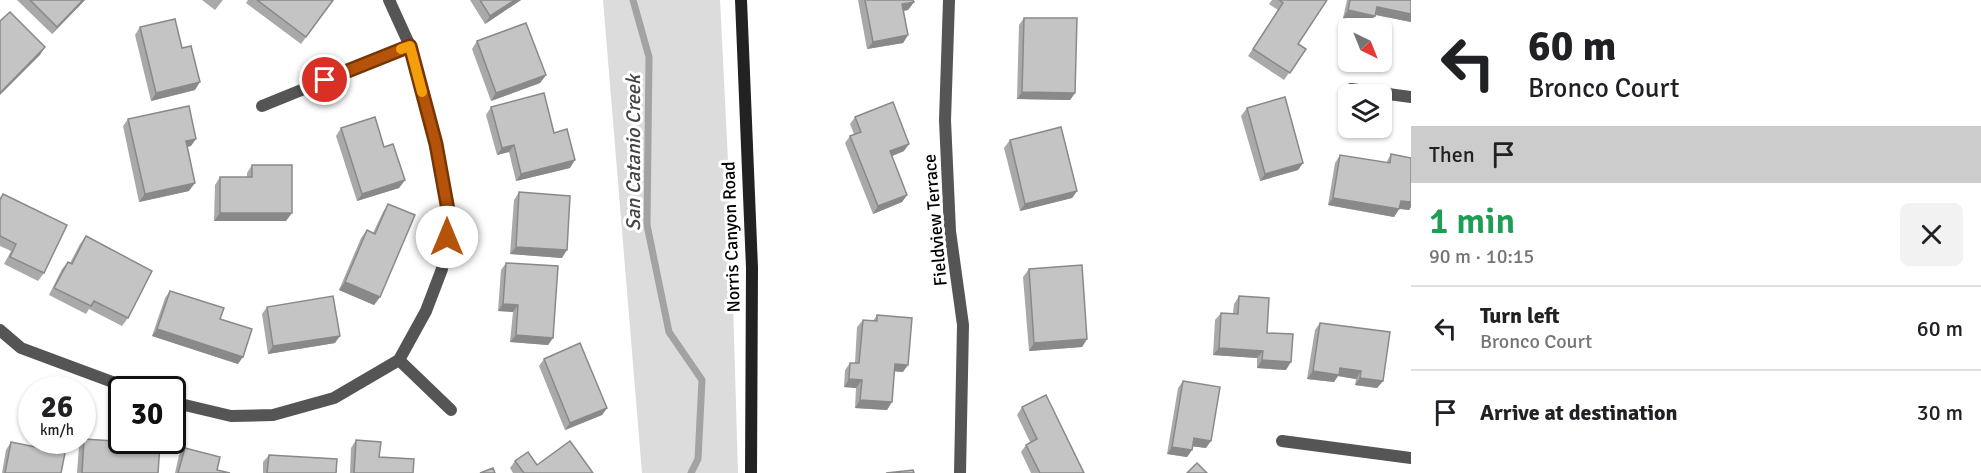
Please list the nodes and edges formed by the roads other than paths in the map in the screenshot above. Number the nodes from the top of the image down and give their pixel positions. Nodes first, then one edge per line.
1 (389, 0) edge
2 (741, 0) edge
3 (949, 0) edge
4 (410, 46) junction
5 (1392, 94) edge
6 (1411, 97) edge
7 (262, 106) dead end
8 (0, 330) edge
9 (399, 360) junction
10 (108, 380) edge
11 (186, 405) edge
12 (451, 410) dead end
13 (1282, 441) dead end
14 (1411, 458) edge
15 (751, 473) edge
16 (960, 473) edge

1 - 4 street
2 - 15 street, Norris Canyon Road
3 - 16 street, Fieldview Terrace
4 - 7 street
4 - 9 street
5 - 6 street
8 - 10 street
9 - 11 street
9 - 12 street
13 - 14 street

